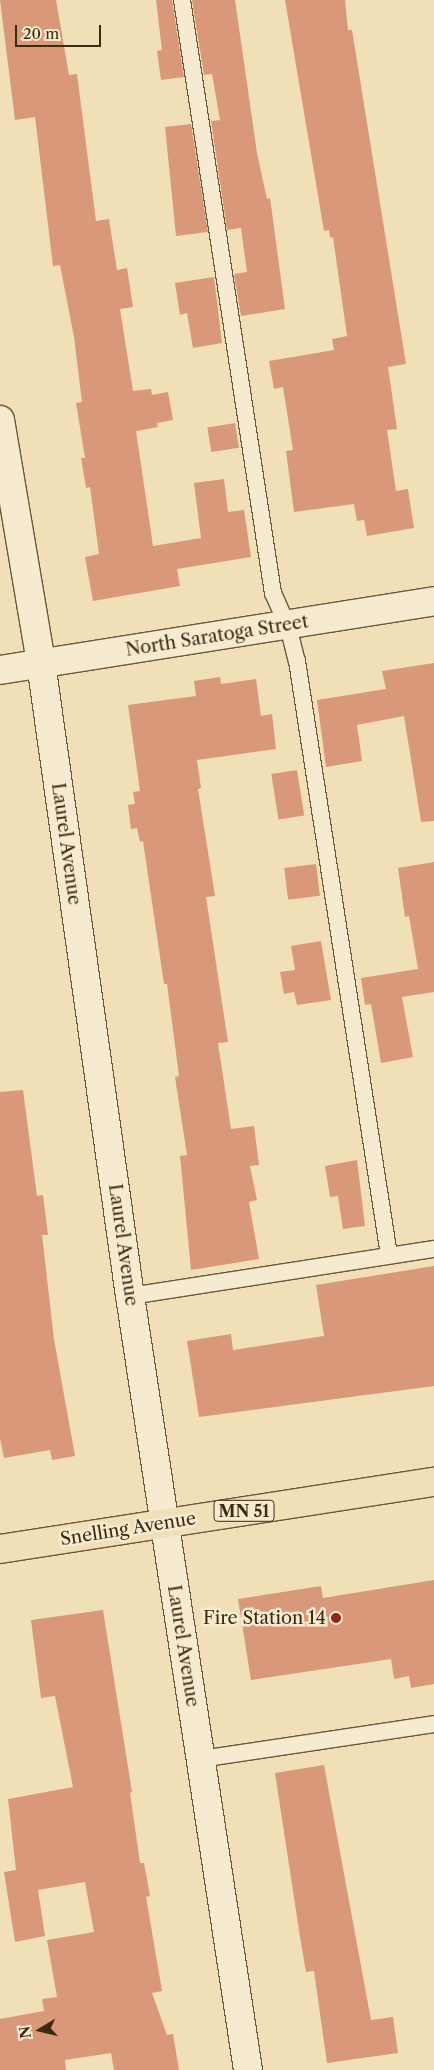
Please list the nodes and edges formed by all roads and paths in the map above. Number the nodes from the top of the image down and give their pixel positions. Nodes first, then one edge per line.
1 (182, 0) edge
2 (0, 420) edge
3 (434, 601) edge
4 (288, 626) junction
5 (41, 663) junction
6 (0, 670) edge
7 (434, 1249) edge
8 (389, 1255) junction
9 (130, 1296) junction
10 (434, 1482) edge
11 (164, 1523) junction
12 (0, 1549) edge
13 (434, 1724) edge
14 (201, 1759) junction
15 (248, 2070) edge

1 - 4 lane
2 - 5 street, Laurel Avenue
3 - 4 street, North Saratoga Street
4 - 5 street, North Saratoga Street
4 - 8 lane
5 - 6 street, North Saratoga Street
5 - 9 street, Laurel Avenue
7 - 8 lane
8 - 9 lane
9 - 11 street, Laurel Avenue
10 - 11 main road, Snelling Avenue / MN 51
11 - 12 main road, Snelling Avenue / MN 51
11 - 14 street, Laurel Avenue
13 - 14 lane
14 - 15 street, Laurel Avenue

